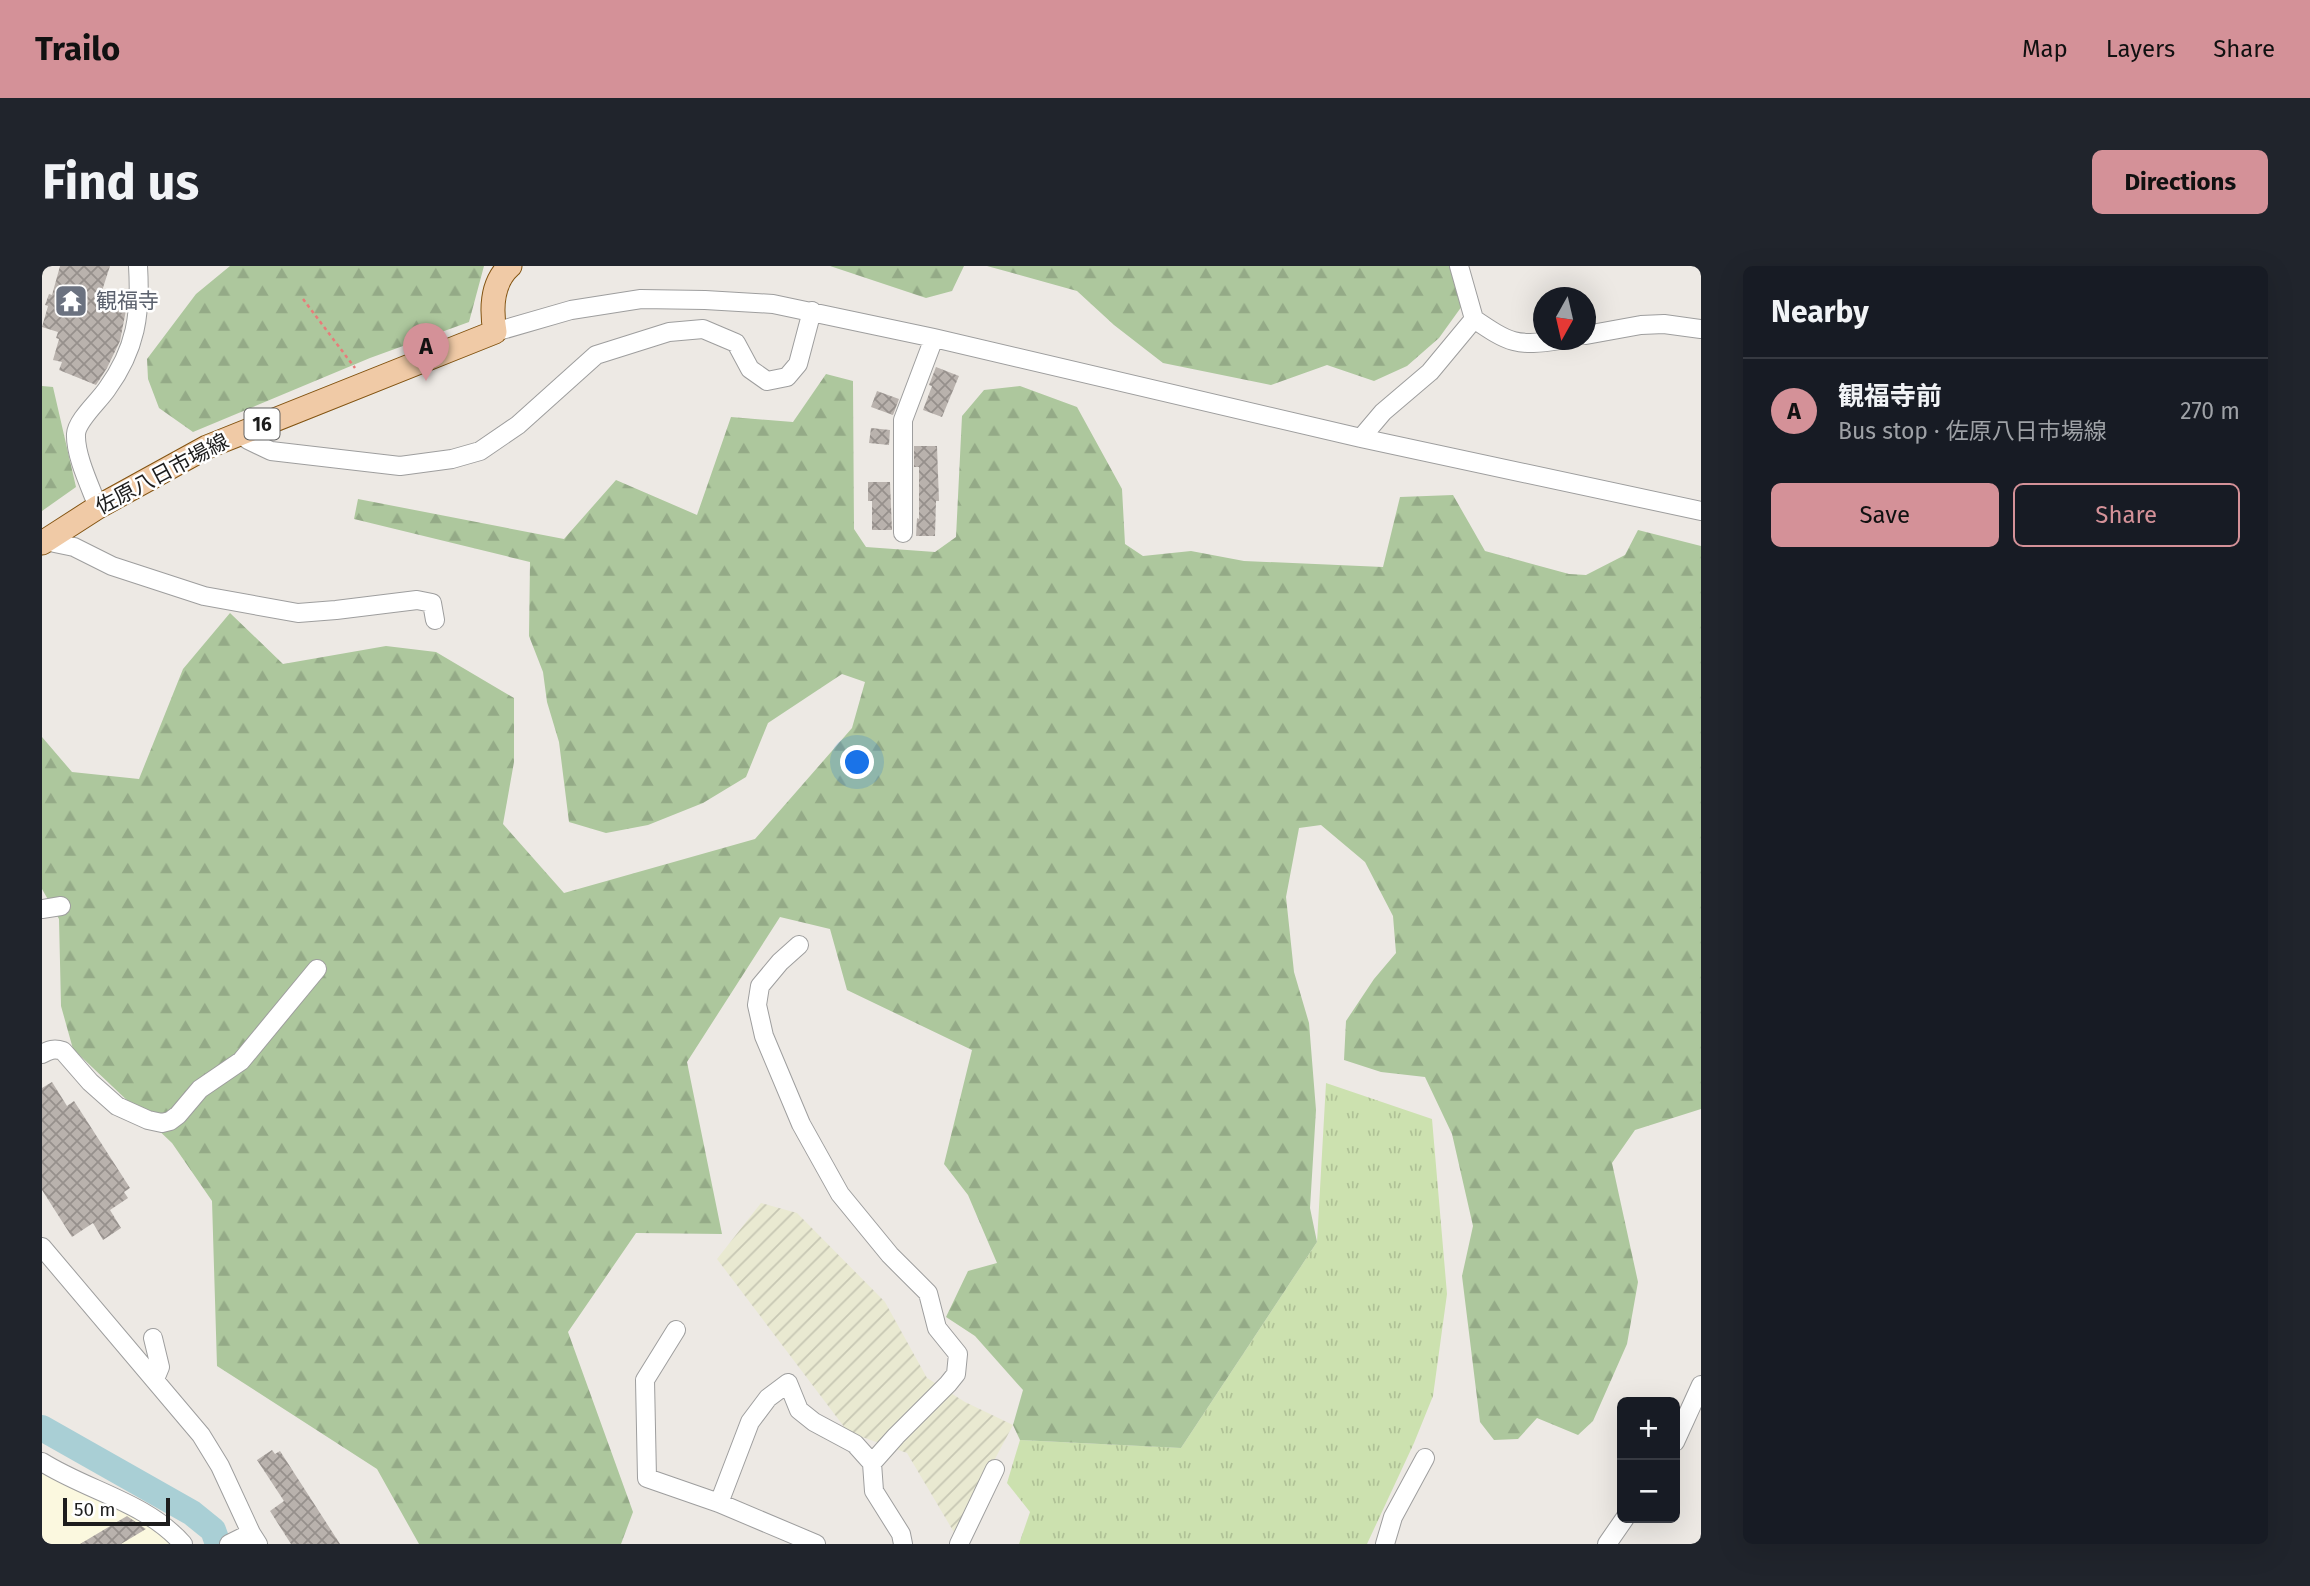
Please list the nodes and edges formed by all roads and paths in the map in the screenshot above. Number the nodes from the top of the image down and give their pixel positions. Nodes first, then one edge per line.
1 (138, 266) edge
2 (510, 266) edge
3 (1459, 266) edge
4 (303, 299) dead end
5 (812, 311) junction
6 (1474, 319) junction
7 (1701, 329) edge
8 (495, 332) junction
9 (1596, 333) edge
10 (934, 338) junction
11 (1533, 344) edge
12 (353, 363) dead end
13 (245, 431) junction
14 (1360, 438) junction
15 (98, 507) junction
16 (1701, 511) edge
17 (903, 533) dead end
18 (43, 542) edge
19 (435, 620) dead end
20 (61, 906) dead end
21 (42, 909) edge
22 (799, 945) dead end
23 (317, 969) dead end
24 (42, 1054) edge
25 (42, 1247) edge
26 (676, 1330) dead end
27 (153, 1338) dead end
28 (155, 1380) junction
29 (1701, 1385) edge
30 (1680, 1431) edge
31 (1425, 1458) dead end
32 (42, 1462) edge
33 (872, 1463) junction
34 (995, 1469) dead end
35 (719, 1503) junction
36 (1622, 1523) edge
37 (254, 1539) edge
38 (230, 1543) edge
39 (183, 1544) edge
40 (816, 1544) edge
41 (903, 1544) edge
42 (959, 1544) edge
43 (1385, 1544) edge
44 (1607, 1544) edge

1 - 15 street
2 - 8 main road
3 - 6 street
4 - 12 path
5 - 8 street
5 - 10 street
5 - 13 street
6 - 11 street
6 - 14 street
7 - 9 street
8 - 13 main road, 佐原八日市場線 / 16
10 - 14 street
10 - 17 street
13 - 15 main road, 佐原八日市場線 / 16
14 - 16 street
15 - 18 main road, 佐原八日市場線 / 16
18 - 19 street
20 - 21 street
22 - 33 street
23 - 24 street
25 - 28 street
26 - 35 street
27 - 28 street
28 - 37 street
29 - 30 street
31 - 43 street
32 - 39 street
33 - 35 street
33 - 41 street
34 - 42 street
35 - 40 street
36 - 44 street
37 - 38 street

